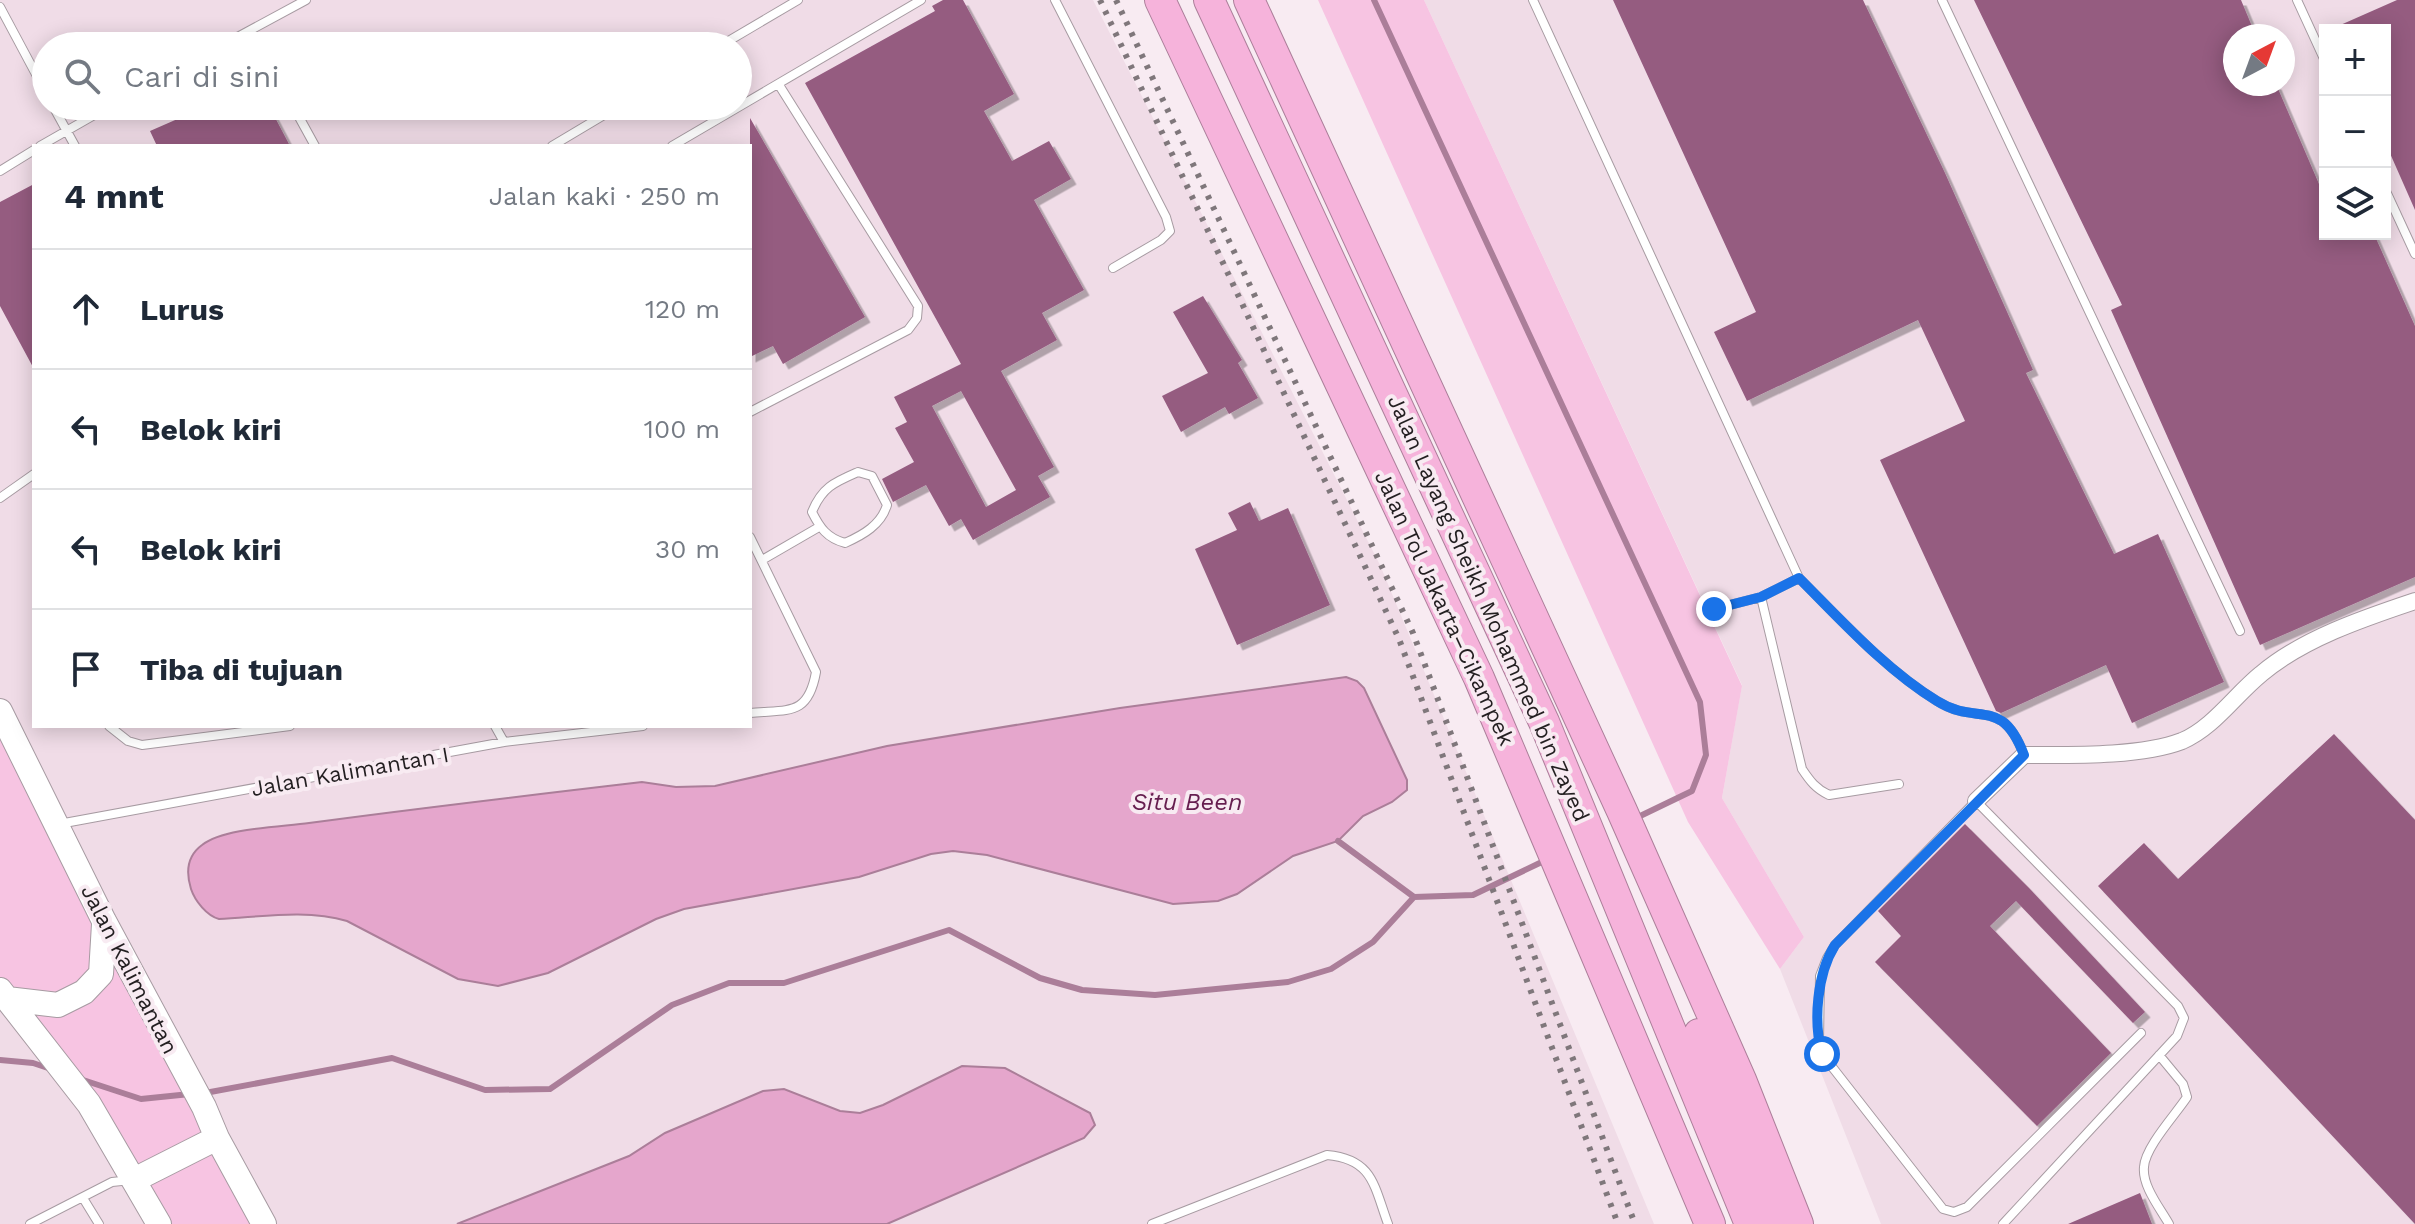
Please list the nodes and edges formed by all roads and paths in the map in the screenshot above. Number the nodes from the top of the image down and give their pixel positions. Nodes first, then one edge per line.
1 (306, 0) edge
2 (798, 0) edge
3 (921, 0) edge
4 (1055, 0) edge
5 (1160, 0) edge
6 (1209, 0) edge
7 (1233, 0) edge
8 (1249, 0) edge
9 (1533, 0) edge
10 (1942, 0) edge
11 (2308, 0) edge
12 (2298, 2) edge
13 (0, 7) edge
14 (251, 30) joint
15 (247, 32) edge
16 (744, 32) edge
17 (2319, 48) edge
18 (32, 67) edge
19 (779, 85) junction
20 (752, 100) edge
21 (61, 120) edge
22 (84, 120) edge
23 (301, 120) edge
24 (596, 120) edge
25 (718, 120) edge
26 (66, 130) junction
27 (43, 144) edge
28 (74, 144) edge
29 (314, 144) edge
30 (555, 144) edge
31 (676, 144) edge
32 (32, 151) edge
33 (0, 171) edge
34 (2391, 202) edge
35 (2415, 254) edge
36 (1113, 268) dead end
37 (752, 410) edge
38 (32, 475) edge
39 (0, 498) edge
40 (819, 527) junction
41 (752, 541) edge
42 (762, 560) junction
43 (1799, 578) junction
44 (1761, 597) junction
45 (2415, 601) edge
46 (1714, 609) dead end
47 (2240, 631) dead end
48 (0, 711) edge
49 (752, 713) edge
50 (112, 728) edge
51 (274, 728) edge
52 (496, 728) edge
53 (626, 728) edge
54 (504, 742) junction
55 (2024, 755) junction
56 (1899, 784) dead end
57 (1976, 801) junction
58 (58, 824) junction
59 (104, 921) junction
60 (4, 995) edge
61 (2141, 1033) dead end
62 (2159, 1055) junction
63 (217, 1138) junction
64 (134, 1180) junction
65 (83, 1198) junction
66 (30, 1224) edge
67 (99, 1224) edge
68 (159, 1224) edge
69 (264, 1224) edge
70 (1152, 1224) edge
71 (1388, 1224) edge
72 (1710, 1224) edge
73 (1750, 1224) edge
74 (1774, 1224) edge
75 (1798, 1224) edge
76 (2003, 1224) edge
77 (2169, 1224) edge

1 - 14 lane
2 - 16 lane
3 - 19 lane
4 - 36 lane
5 - 72 highway, Jalan Tol Jakarta–Cikampek
6 - 73 highway, Jalan Layang Sheikh Mohammed bin Zayed
7 - 74 highway, Jalan Layang Sheikh Mohammed bin Zayed
8 - 75 highway
9 - 43 lane
10 - 47 lane
11 - 12 lane
12 - 17 lane
13 - 18 lane
14 - 15 lane
19 - 20 lane
19 - 37 lane
21 - 26 lane
22 - 26 lane
23 - 29 lane
24 - 30 lane
25 - 31 lane
26 - 27 lane
26 - 28 lane
32 - 33 lane
34 - 35 lane
38 - 39 lane
40 - 40 lane
40 - 42 lane
41 - 42 lane
42 - 49 lane
43 - 44 lane
43 - 55 lane
44 - 46 lane
44 - 56 lane
45 - 55 street
48 - 58 street, Jalan Kalimantan
50 - 51 lane
52 - 54 lane
53 - 54 lane, Jalan Kalimantan I
54 - 58 lane, Jalan Kalimantan I
55 - 57 street
57 - 61 lane
57 - 62 lane
58 - 59 street, Jalan Kalimantan
59 - 60 street
59 - 63 street, Jalan Kalimantan
60 - 64 street
62 - 76 lane
62 - 77 lane
63 - 64 street
63 - 69 street, Jalan Kalimantan
64 - 65 lane
64 - 68 street
65 - 66 lane
65 - 67 lane
70 - 71 lane

